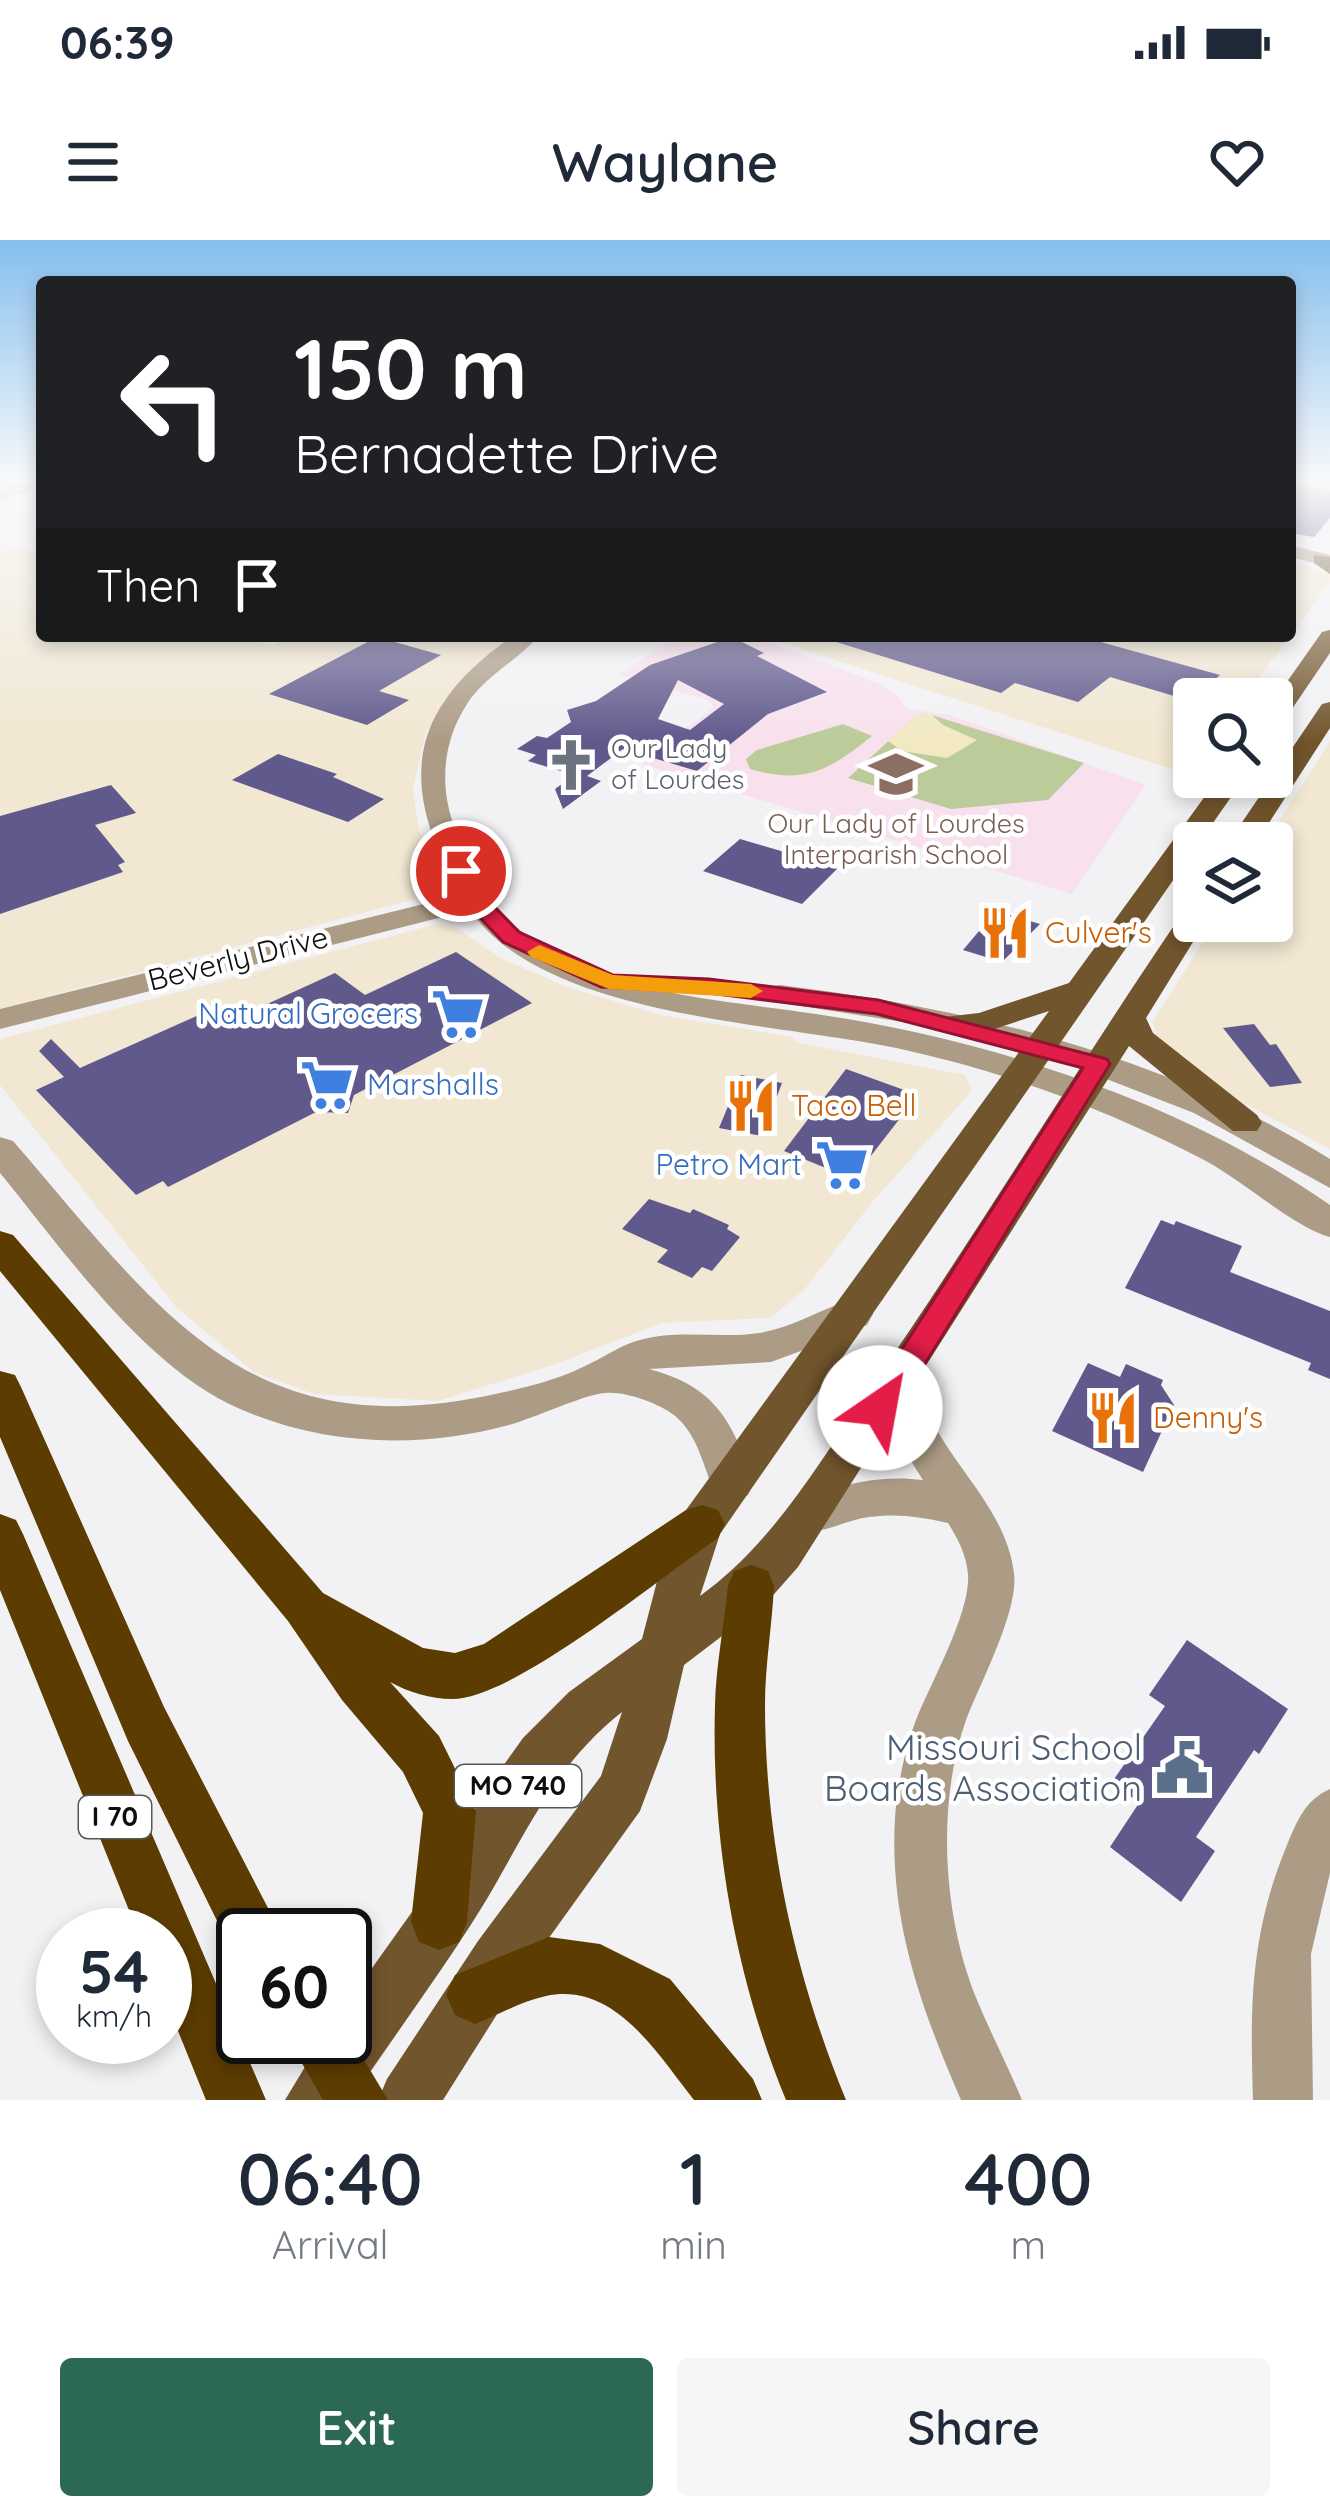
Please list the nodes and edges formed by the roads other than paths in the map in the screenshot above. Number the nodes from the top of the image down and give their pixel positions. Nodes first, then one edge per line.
1 (1330, 637) edge
2 (520, 642) edge
3 (1293, 690) edge
4 (1330, 709) edge
5 (1217, 798) edge
6 (1256, 822) edge
7 (476, 900) junction
8 (1178, 942) edge
9 (609, 982) junction
10 (1082, 989) junction
11 (1129, 1017) junction
12 (0, 1019) edge
13 (955, 1024) junction
14 (1033, 1059) junction
15 (1089, 1078) junction
16 (1245, 1123) junction
17 (0, 1148) edge
18 (1330, 1176) edge
19 (1330, 1224) edge
20 (0, 1245) edge
21 (853, 1314) junction
22 (904, 1372) junction
23 (603, 1376) junction
24 (0, 1387) edge
25 (732, 1482) junction
26 (966, 1508) junction
27 (809, 1515) junction
28 (702, 1524) junction
29 (0, 1534) edge
30 (751, 1586) junction
31 (305, 1606) junction
32 (663, 1651) junction
33 (1330, 1816) edge
34 (240, 1908) edge
35 (427, 1939) junction
36 (467, 2009) junction
37 (334, 2064) edge
38 (236, 2100) edge
39 (315, 2100) edge
40 (358, 2100) edge
41 (408, 2100) edge
42 (732, 2100) edge
43 (816, 2100) edge
44 (992, 2100) edge
45 (1283, 2100) edge

1 - 3 main road
2 - 7 street
4 - 6 main road
5 - 10 main road, MO 740
7 - 9 street
7 - 12 street, Beverly Drive
8 - 11 main road, MO 740
9 - 13 street
9 - 14 street
10 - 13 main road
10 - 14 main road, MO 740
11 - 15 main road, MO 740
11 - 16 main road
13 - 14 street
14 - 15 street
14 - 21 main road, MO 740
15 - 16 street
15 - 19 street
15 - 22 main road, MO 740
16 - 18 street
17 - 23 street
20 - 31 highway
21 - 23 street
21 - 25 main road, MO 740
22 - 26 street
22 - 27 main road, MO 740
23 - 25 street
24 - 34 highway, I 70
25 - 28 main road, MO 740
26 - 27 street
26 - 44 street
27 - 30 main road, MO 740
28 - 31 highway
28 - 32 main road, MO 740
29 - 38 highway, I 70
30 - 32 main road, MO 740
30 - 43 highway
31 - 35 highway
32 - 35 main road, MO 740
32 - 36 main road, MO 740
33 - 45 street
35 - 39 main road, MO 740
36 - 41 main road, MO 740
36 - 42 highway
37 - 40 highway

